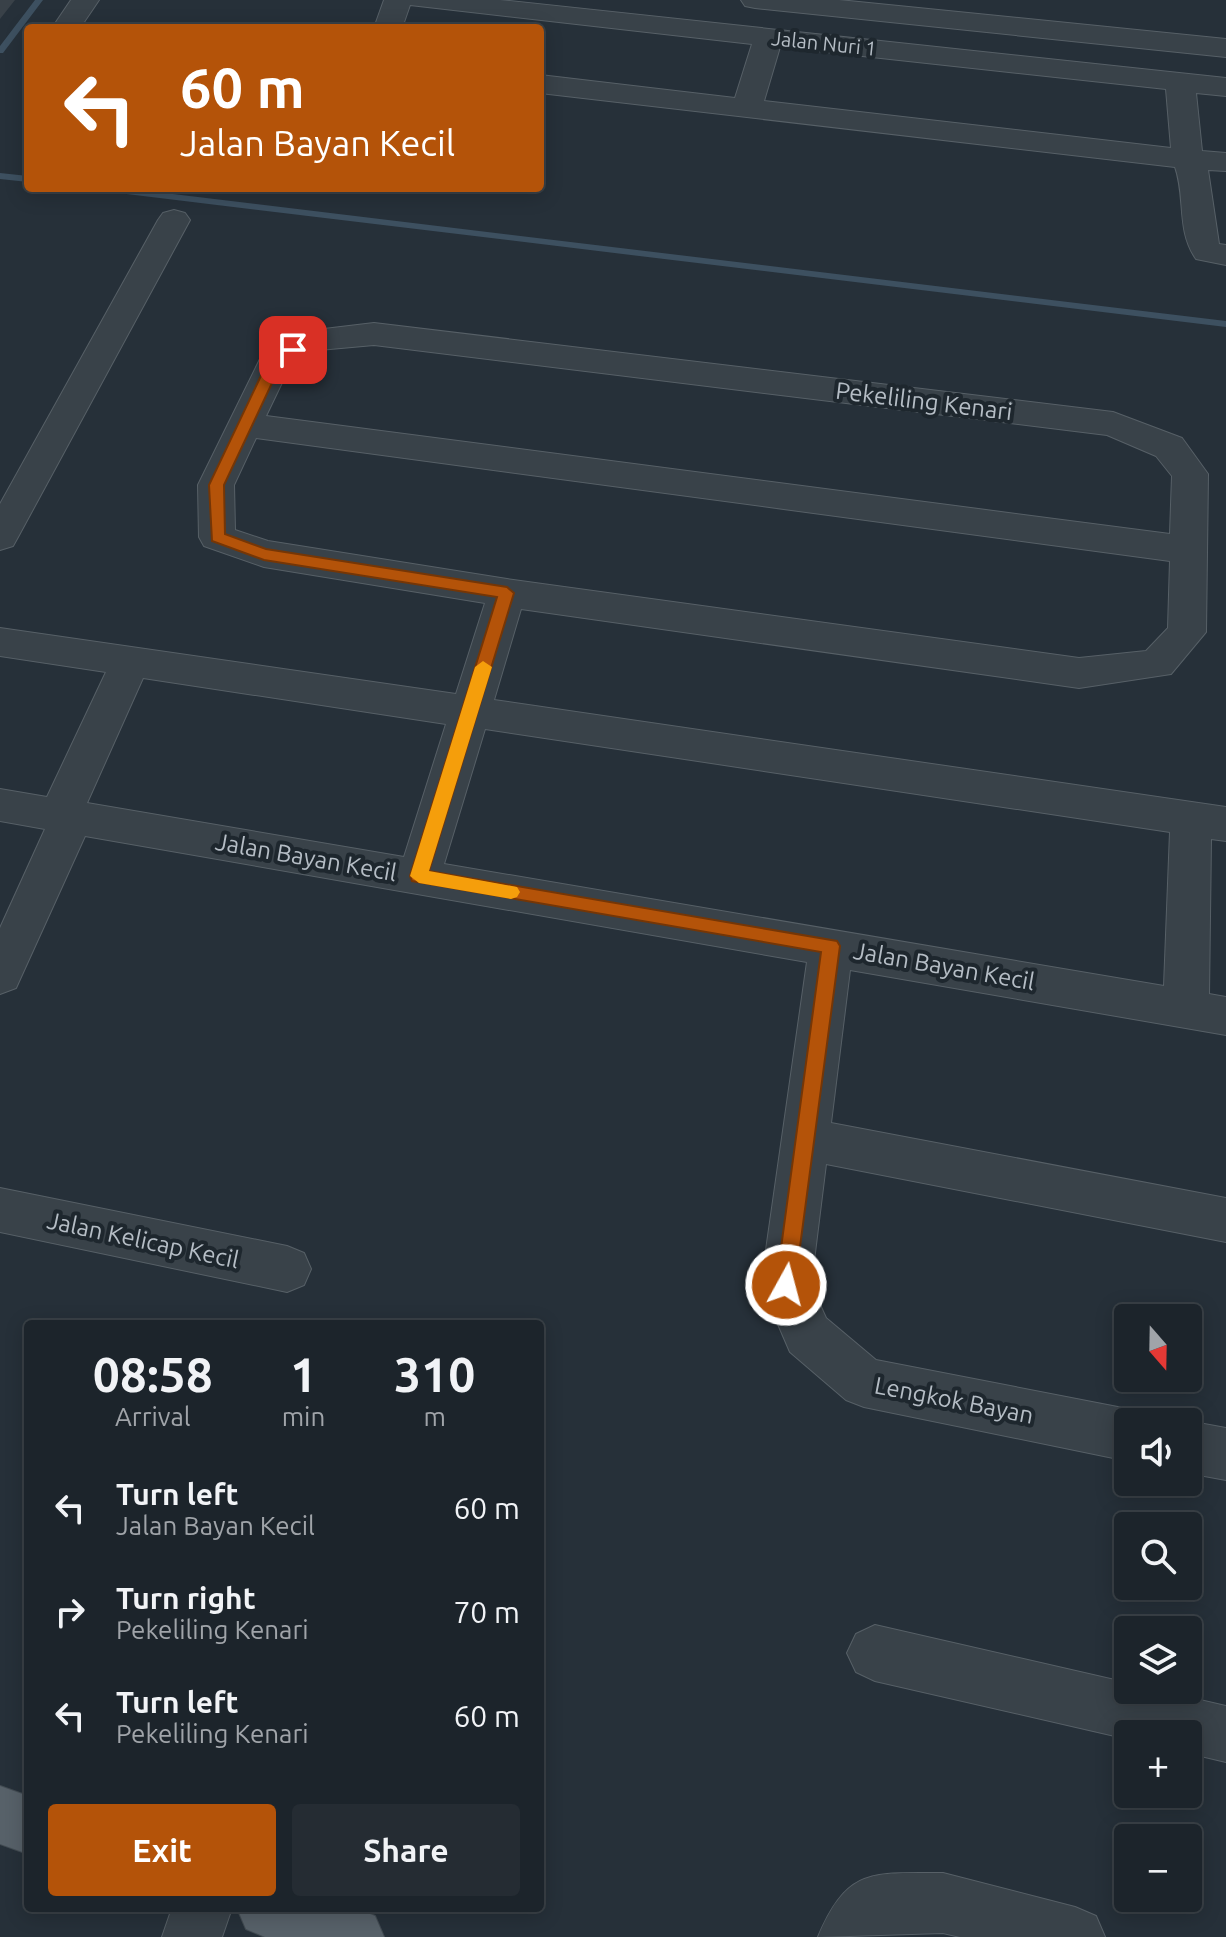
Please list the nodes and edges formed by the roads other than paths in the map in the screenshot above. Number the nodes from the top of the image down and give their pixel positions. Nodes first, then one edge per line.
1 (85, 0) edge
2 (398, 0) edge
3 (421, 0) edge
4 (755, 0) edge
5 (1000, 0) edge
6 (825, 2) edge
7 (69, 24) edge
8 (389, 24) edge
9 (1226, 24) edge
10 (769, 37) junction
11 (817, 42) junction
12 (1226, 48) edge
13 (1180, 82) junction
14 (544, 84) edge
15 (1226, 87) edge
16 (747, 108) junction
17 (1187, 159) junction
18 (1226, 162) edge
19 (174, 220) dead end
20 (1216, 253) edge
21 (245, 425) junction
22 (0, 537) edge
23 (1188, 550) junction
24 (507, 593) junction
25 (0, 642) edge
26 (131, 661) junction
27 (469, 712) junction
28 (0, 805) edge
29 (66, 816) junction
30 (1208, 821) edge
31 (419, 876) junction
32 (831, 946) junction
33 (0, 975) edge
34 (1206, 1012) edge
35 (805, 1139) junction
36 (0, 1210) edge
37 (1226, 1220) edge
38 (287, 1269) dead end
39 (1114, 1432) edge
40 (1202, 1450) edge
41 (1226, 1454) edge
42 (875, 1653) dead end
43 (1226, 1734) edge
44 (0, 1815) edge
45 (24, 1824) edge
46 (201, 1912) edge
47 (279, 1912) edge
48 (192, 1937) edge
49 (354, 1937) edge
50 (848, 1937) edge
51 (1075, 1937) edge

1 - 7 street
2 - 8 street
3 - 10 street, Jalan Nuri 1
4 - 6 street, Jalan Nuri 1
5 - 9 street
6 - 11 street
6 - 12 street, Jalan Nuri 1
10 - 11 street, Jalan Nuri 1
10 - 16 street
11 - 13 street, Jalan Nuri 1
13 - 15 street, Jalan Nuri 1
13 - 17 street
14 - 16 street
16 - 17 street
17 - 18 street
17 - 20 street
19 - 22 street
21 - 23 street
21 - 23 street, Pekeliling Kenari
21 - 24 street, Pekeliling Kenari
23 - 24 street, Pekeliling Kenari
24 - 27 street
25 - 26 street
26 - 27 street
26 - 29 street
27 - 30 street
27 - 31 street
28 - 29 street, Jalan Bayan Kecil
29 - 31 street, Jalan Bayan Kecil
29 - 33 street
30 - 34 street
31 - 32 street, Jalan Bayan Kecil
32 - 34 street, Jalan Bayan Kecil
32 - 35 street, Lengkok Bayan
35 - 37 street
35 - 39 street, Lengkok Bayan
36 - 38 street, Jalan Kelicap Kecil
40 - 41 street
42 - 43 street
44 - 45 main road
46 - 48 street
47 - 49 main road
50 - 51 street

